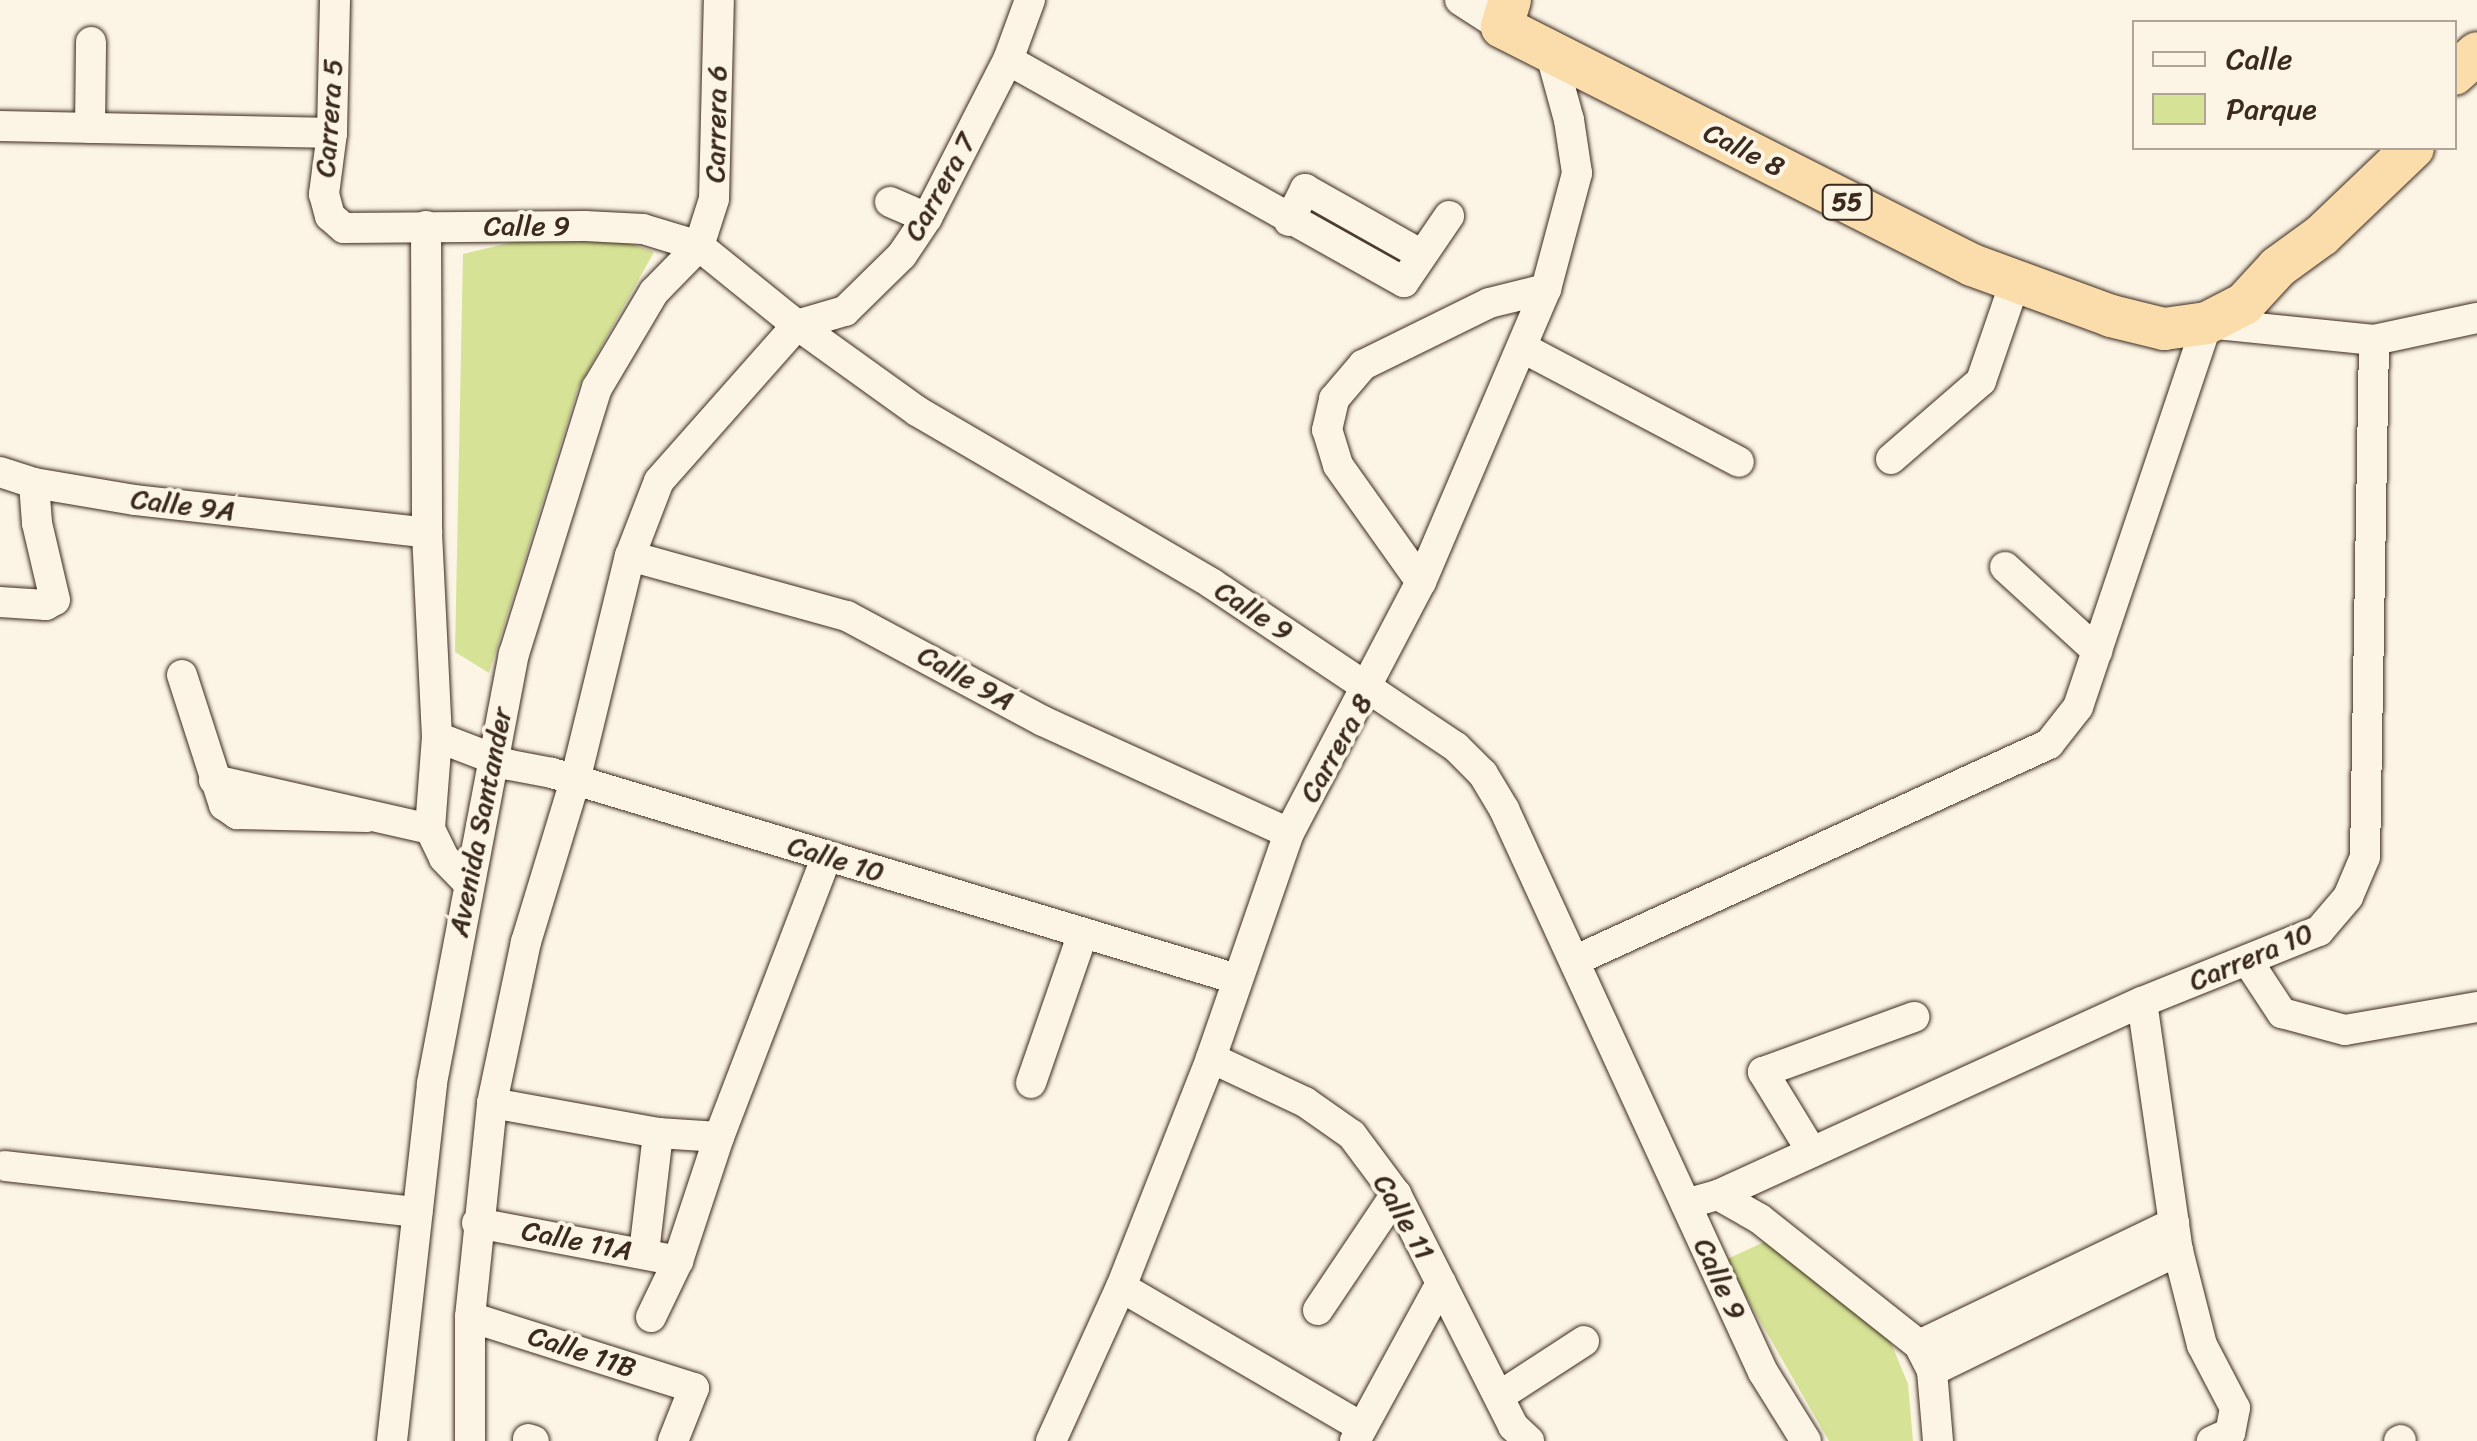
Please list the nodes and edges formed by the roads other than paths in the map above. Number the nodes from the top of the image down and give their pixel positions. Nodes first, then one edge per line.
1 (335, 0) edge
2 (719, 0) edge
3 (1030, 0) edge
4 (1460, 0) edge
5 (1506, 14) edge
6 (91, 42) dead end
7 (1550, 51) junction
8 (2477, 52) edge
9 (1008, 60) junction
10 (2457, 71) edge
11 (2477, 86) edge
12 (2457, 104) edge
13 (0, 126) edge
14 (90, 128) junction
15 (332, 133) junction
16 (2377, 150) edge
17 (2411, 150) edge
18 (1449, 216) dead end
19 (426, 226) junction
20 (344, 228) joint
21 (700, 246) junction
22 (2278, 267) junction
23 (2015, 282) junction
24 (1546, 289) junction
25 (787, 317) junction
26 (2477, 318) edge
27 (2207, 324) junction
28 (2374, 340) junction
29 (1523, 348) junction
30 (1891, 458) dead end
31 (1739, 462) dead end
32 (0, 472) edge
33 (34, 483) junction
34 (427, 533) junction
35 (630, 556) junction
36 (2005, 568) dead end
37 (1421, 582) junction
38 (0, 602) edge
39 (2096, 651) junction
40 (182, 675) dead end
41 (1368, 688) junction
42 (437, 737) junction
43 (502, 762) junction
44 (564, 777) junction
45 (430, 829) junction
46 (1289, 833) junction
47 (826, 856) junction
48 (469, 884) junction
49 (1083, 933) junction
50 (1576, 960) junction
51 (2247, 960) junction
52 (1237, 979) junction
53 (2142, 1002) junction
54 (2477, 1007) edge
55 (1914, 1017) dead end
56 (1211, 1058) junction
57 (1032, 1084) dead end
58 (492, 1103) junction
59 (658, 1133) junction
60 (719, 1137) junction
61 (1812, 1152) junction
62 (5, 1166) dead end
63 (1396, 1194) junction
64 (1718, 1195) junction
65 (1686, 1204) junction
66 (417, 1212) junction
67 (477, 1222) junction
68 (2176, 1237) junction
69 (644, 1254) junction
70 (678, 1262) junction
71 (1441, 1283) junction
72 (1121, 1287) junction
73 (1318, 1310) dead end
74 (470, 1317) junction
75 (651, 1317) dead end
76 (1584, 1341) dead end
77 (1925, 1358) junction
78 (1500, 1395) junction
79 (1359, 1434) edge
80 (1516, 1436) edge
81 (2221, 1437) edge
82 (1056, 1439) edge
83 (392, 1441) edge
84 (470, 1441) edge
85 (673, 1441) edge
86 (1806, 1441) edge
87 (1938, 1441) edge

1 - 15 street, Carrera 5
2 - 21 street, Carrera 6
3 - 9 street, Carrera 7
4 - 5 street, Calle 8
5 - 7 highway, Calle 8 / 55
6 - 14 street
7 - 23 highway, Calle 8 / 55
7 - 24 street, Carrera 8
8 - 10 highway
9 - 18 street
9 - 25 street, Carrera 7
11 - 12 highway
13 - 14 street
14 - 15 street
15 - 20 street, Carrera 5
16 - 22 highway, 55
17 - 22 highway, 55
19 - 20 street, Calle 9
19 - 21 street, Calle 9
19 - 34 street
21 - 25 street, Calle 9
21 - 43 street, Avenida Santander
22 - 27 highway, 55
23 - 27 highway, Calle 8 / 55
23 - 30 street
24 - 29 street, Carrera 8
24 - 37 street
25 - 35 street
25 - 41 street, Calle 9
26 - 28 street
27 - 28 street
27 - 39 street
28 - 51 street, Carrera 10
29 - 31 street
29 - 37 street, Carrera 8
32 - 33 street, Calle 9A
33 - 34 street, Calle 9A
33 - 38 street
34 - 42 street
35 - 44 street
35 - 46 street, Calle 9A
36 - 39 street
37 - 41 street, Carrera 8
39 - 50 street
40 - 45 street
41 - 46 street, Carrera 8
41 - 50 street, Calle 9
42 - 43 street, Calle 10
42 - 45 street
43 - 44 street, Calle 10
43 - 48 street, Avenida Santander
44 - 47 street, Calle 10
44 - 58 street
45 - 48 street
46 - 52 street, Carrera 8
47 - 49 street, Calle 10
47 - 60 street
48 - 66 street, Avenida Santander
49 - 52 street, Calle 10
49 - 57 street
50 - 65 street, Calle 9
51 - 53 street, Carrera 10
51 - 54 street
52 - 56 street, Carrera 8
53 - 61 street, Carrera 10
53 - 68 street
55 - 61 street
56 - 63 street, Calle 11
56 - 72 street, Carrera 8
58 - 59 street
58 - 67 street
59 - 60 street
59 - 69 street
60 - 70 street
61 - 64 street, Carrera 10
62 - 66 street
63 - 71 street, Calle 11
63 - 73 street
64 - 65 street, Carrera 10
64 - 77 street
65 - 86 street, Calle 9
66 - 83 street, Avenida Santander
67 - 69 street, Calle 11A
67 - 74 street
68 - 77 street
68 - 81 street
69 - 70 street, Calle 11A
70 - 75 street
71 - 78 street, Calle 11
71 - 79 street
72 - 79 street
72 - 82 street, Carrera 8
74 - 84 street
74 - 85 street, Calle 11B
76 - 78 street
77 - 87 street
78 - 80 street, Calle 11

